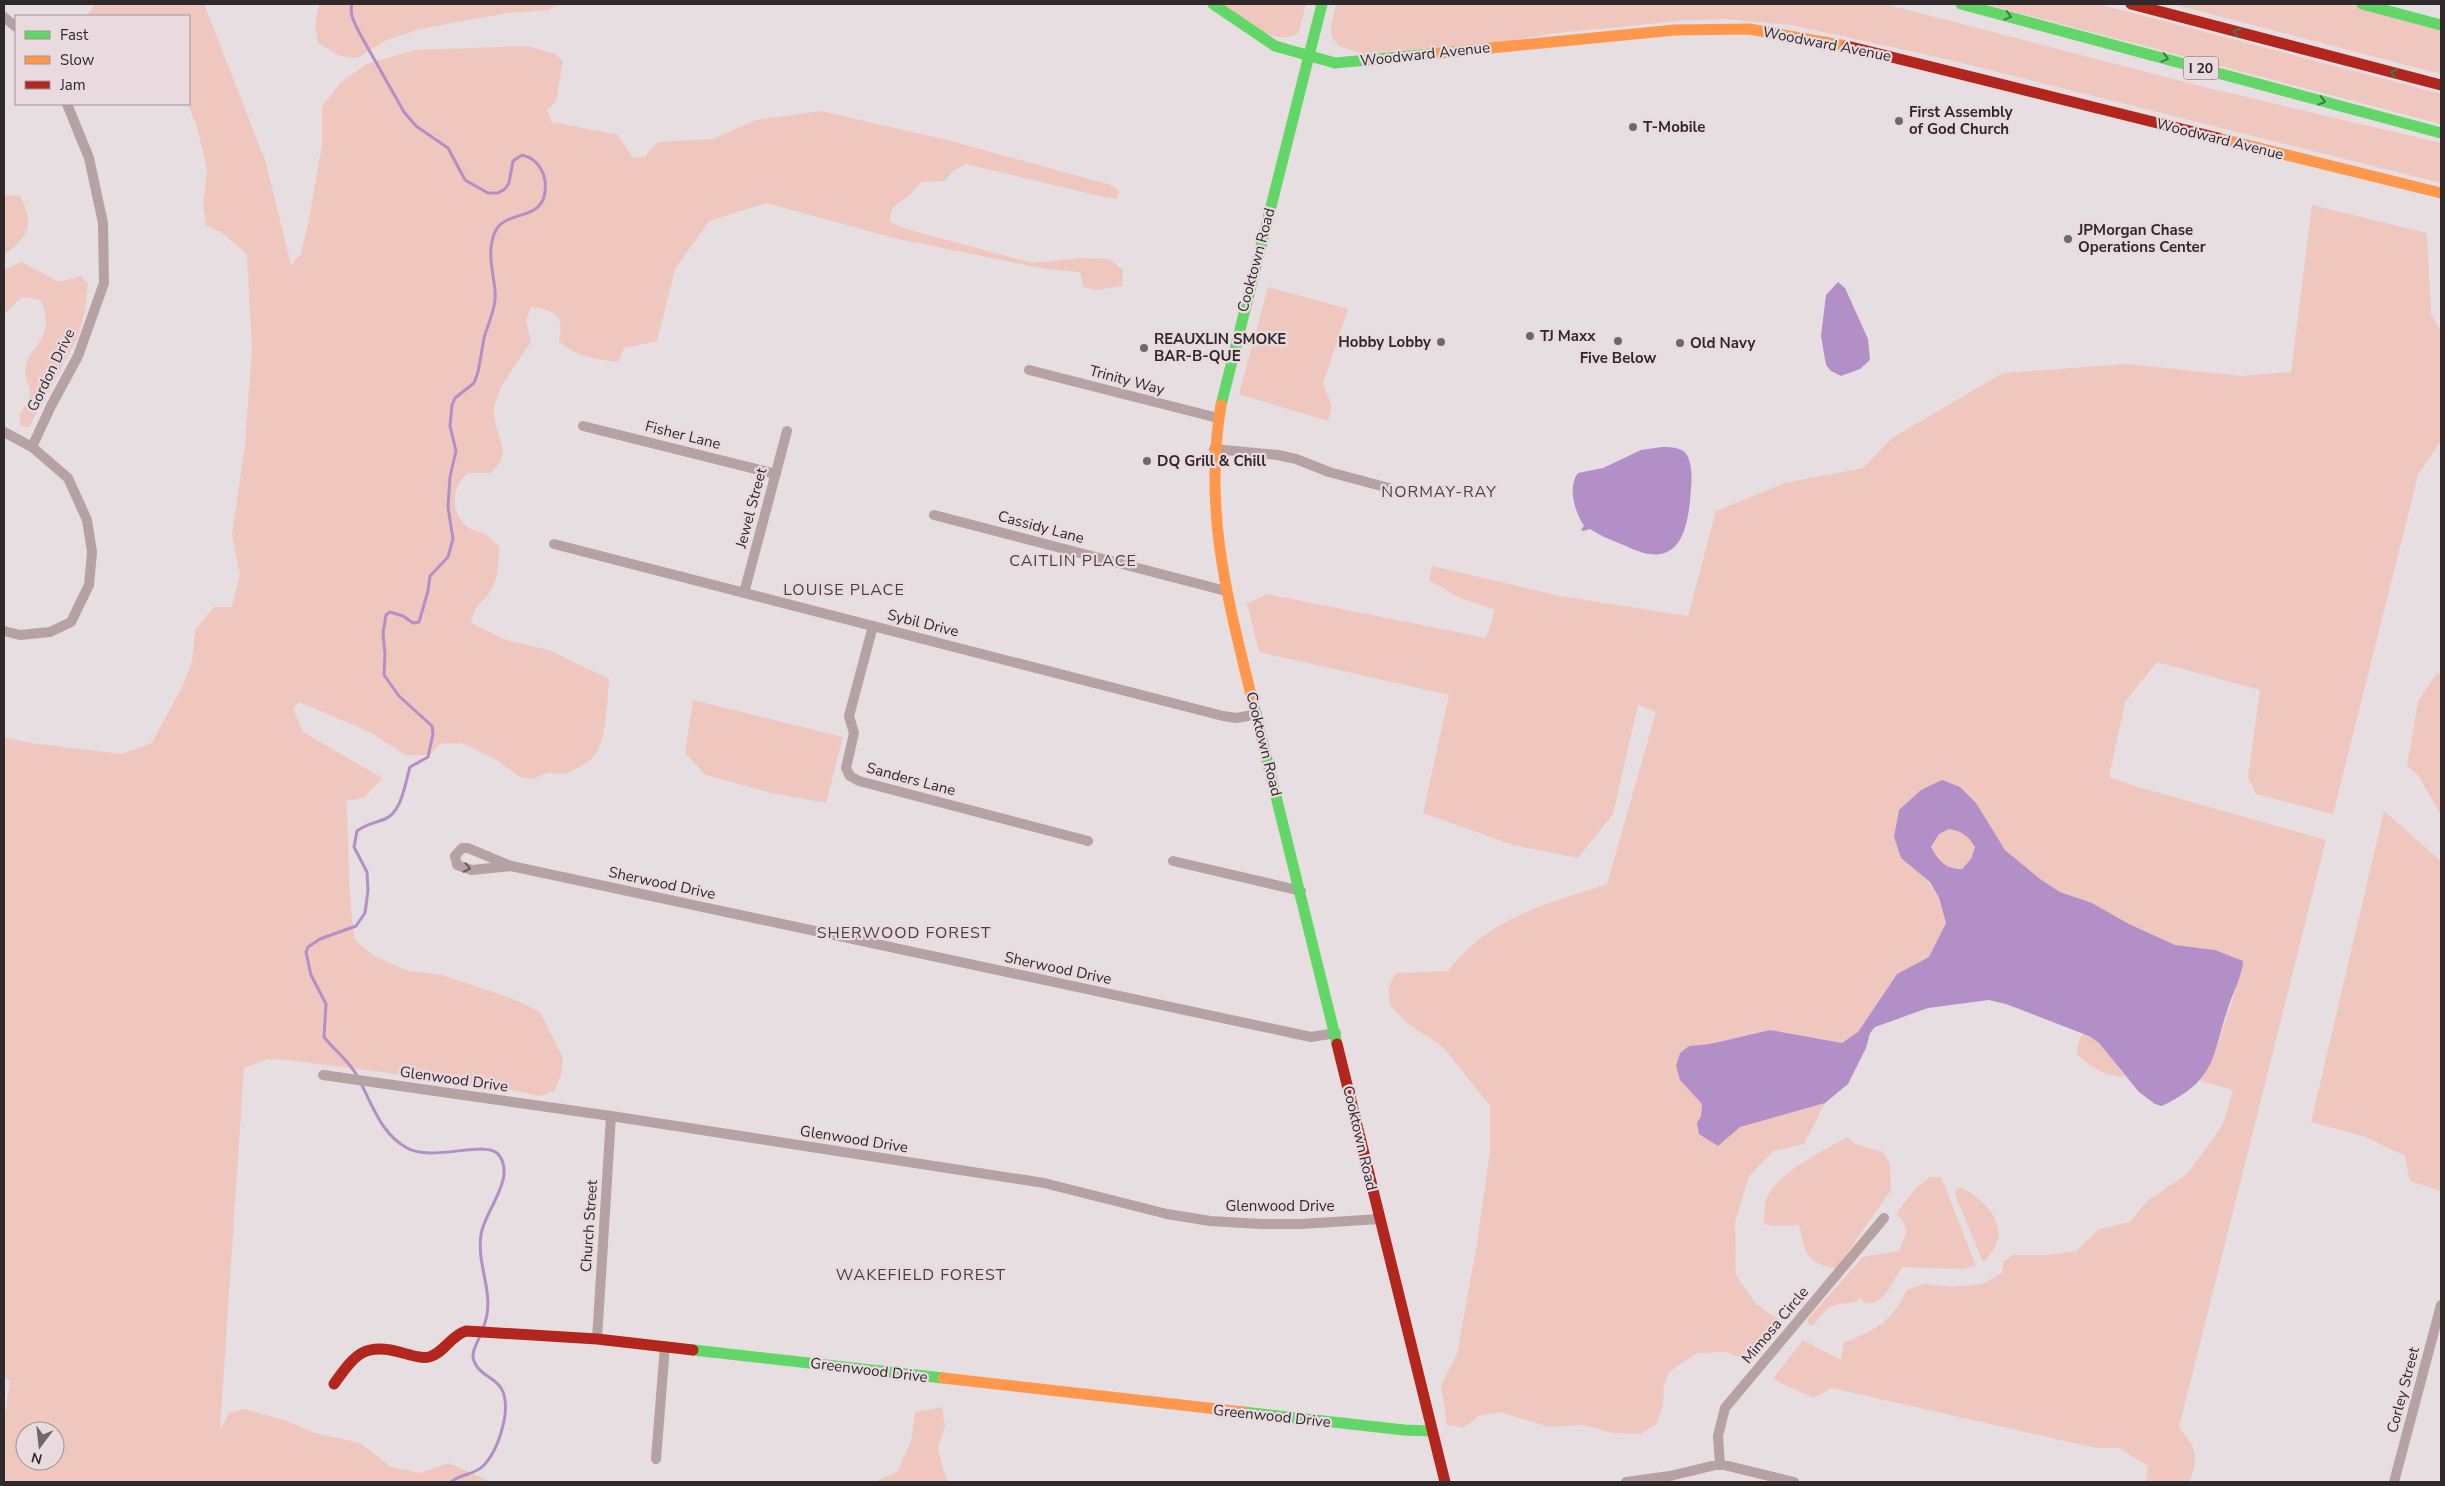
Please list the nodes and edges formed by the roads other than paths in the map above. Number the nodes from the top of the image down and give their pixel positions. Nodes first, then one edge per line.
1 (1213, 4) edge
2 (1322, 4) edge
3 (1961, 4) edge
4 (2131, 4) edge
5 (2362, 4) edge
6 (4, 17) edge
7 (2441, 25) edge
8 (15, 26) edge
9 (1310, 57) junction
10 (2441, 85) edge
11 (67, 105) edge
12 (2441, 133) edge
13 (2441, 192) edge
14 (1029, 370) dead end
15 (1218, 418) junction
16 (583, 426) dead end
17 (4, 432) edge
18 (787, 432) dead end
19 (32, 447) junction
20 (1214, 449) junction
21 (776, 474) junction
22 (1389, 488) dead end
23 (934, 515) dead end
24 (554, 544) dead end
25 (1226, 590) junction
26 (744, 593) junction
27 (873, 626) junction
28 (4, 631) edge
29 (1257, 714) junction
30 (1088, 841) dead end
31 (1172, 862) dead end
32 (511, 866) junction
33 (1301, 891) junction
34 (1336, 1033) junction
35 (323, 1075) dead end
36 (611, 1116) junction
37 (1884, 1218) dead end
38 (1380, 1219) junction
39 (2441, 1305) edge
40 (597, 1338) junction
41 (665, 1346) junction
42 (334, 1384) dead end
43 (1431, 1431) junction
44 (656, 1459) dead end
45 (1720, 1464) junction
46 (1445, 1482) edge
47 (1626, 1482) edge
48 (1794, 1482) edge
49 (2394, 1482) edge

1 - 9 main road, Woodward Avenue
2 - 9 main road, Cooktown Road
3 -> 12 main road, I 20
10 -> 4 main road
5 - 7 main road
6 - 8 street
9 - 13 main road, Woodward Avenue
9 - 15 main road, Cooktown Road
11 - 19 street, Gordon Drive
14 - 15 street, Trinity Way
15 - 20 main road, Cooktown Road
16 - 21 street, Fisher Lane
17 - 19 street
18 - 21 street, Jewel Street
19 - 28 street
20 - 22 street
20 - 25 main road, Cooktown Road
21 - 26 street, Jewel Street
23 - 25 street, Cassidy Lane
24 - 26 street, Sybil Drive
25 - 29 main road, Cooktown Road
26 - 27 street, Sybil Drive
27 - 29 street, Sybil Drive
27 - 30 street, Sanders Lane
29 - 33 main road, Cooktown Road
31 - 33 street
32 -> 32 street, Sherwood Drive
32 - 34 street, Sherwood Drive
33 - 34 main road, Cooktown Road
34 - 38 main road, Cooktown Road
35 - 36 street, Glenwood Drive
36 - 38 street, Glenwood Drive
36 - 40 street, Church Street
37 - 45 street, Mimosa Circle
38 - 43 main road, Cooktown Road
39 - 49 street, Corley Street
40 - 41 main road, Greenwood Drive
40 - 42 main road, Greenwood Drive
41 - 43 main road, Greenwood Drive
41 - 44 street
43 - 46 main road, Cooktown Road
45 - 47 street
45 - 48 street

